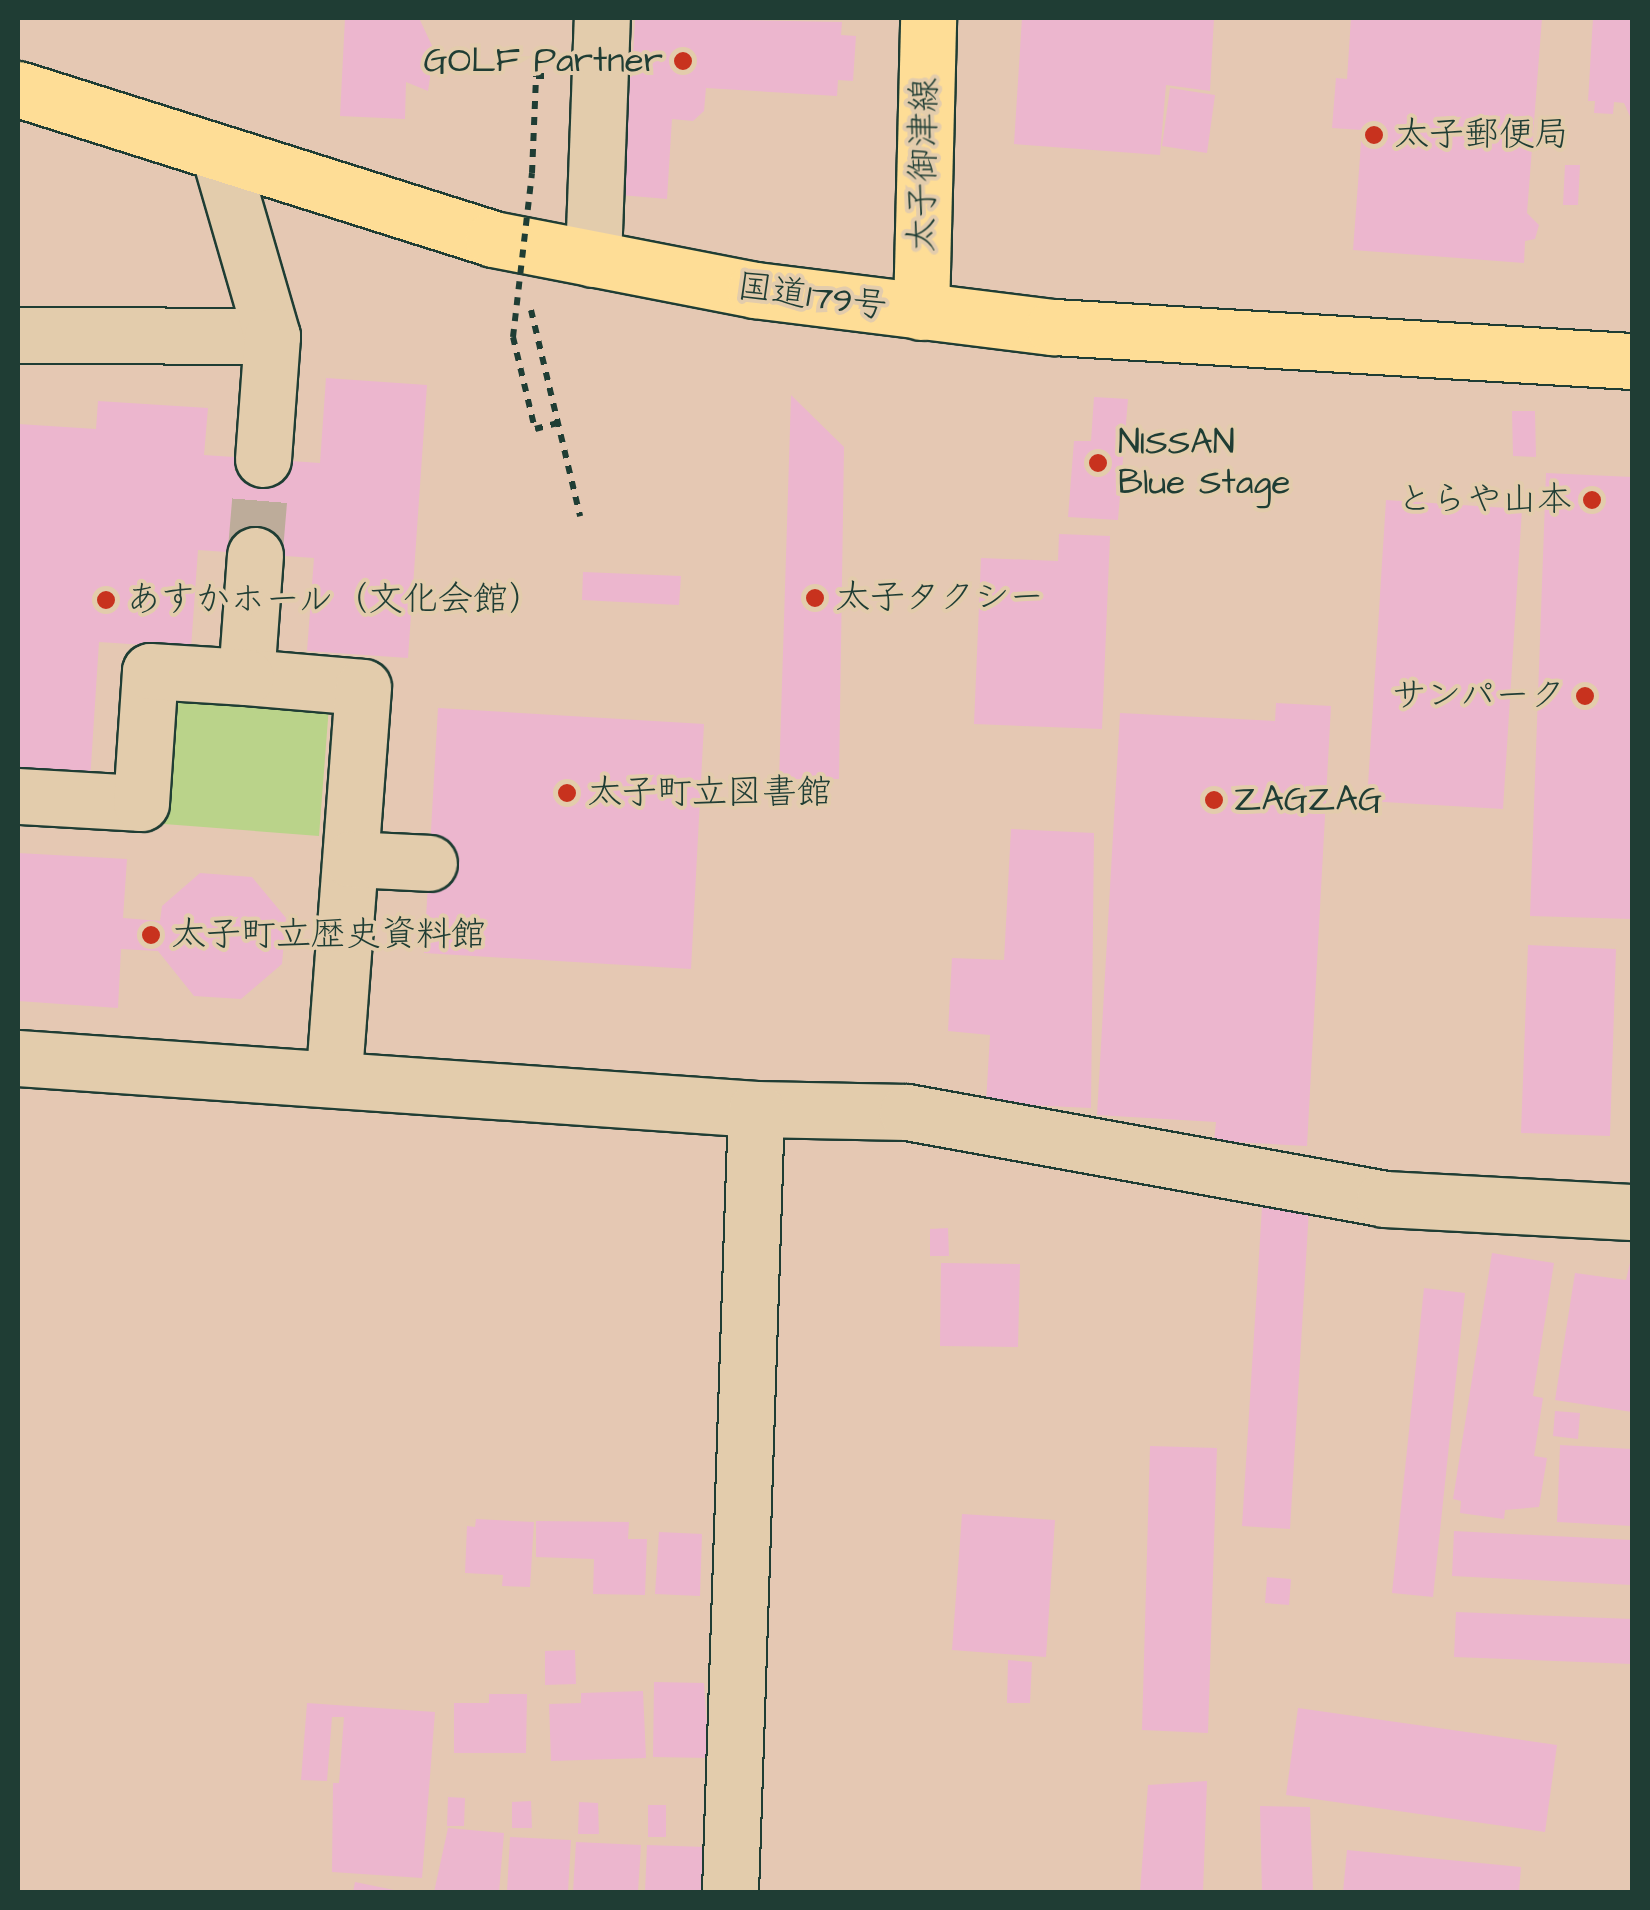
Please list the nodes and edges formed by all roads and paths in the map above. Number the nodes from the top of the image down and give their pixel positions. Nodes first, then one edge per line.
1 (602, 18) edge
2 (928, 18) edge
3 (557, 76) dead end
4 (18, 90) edge
5 (220, 157) junction
6 (593, 259) junction
7 (531, 310) dead end
8 (920, 312) junction
9 (18, 335) edge
10 (272, 336) junction
11 (1632, 361) edge
12 (557, 423) junction
13 (263, 459) tunnel mouth
14 (580, 516) dead end
15 (255, 554) tunnel mouth
16 (246, 678) junction
17 (18, 796) edge
18 (350, 859) junction
19 (429, 863) dead end
20 (18, 1058) edge
21 (334, 1075) junction
22 (756, 1109) junction
23 (1632, 1212) edge
24 (730, 1892) edge

1 - 6 street
2 - 8 main road, 太子御津線
3 - 12 path, bridge
4 - 5 main road, 国道179号
5 - 6 main road, 国道179号
5 - 10 street
6 - 8 main road, 国道179号
7 - 12 path
8 - 11 main road, 国道179号
9 - 10 street
10 - 13 street
12 - 14 path
15 - 16 street
16 - 17 street
16 - 18 street
18 - 19 street
18 - 21 street
20 - 21 street
21 - 22 street
22 - 23 street
22 - 24 street

